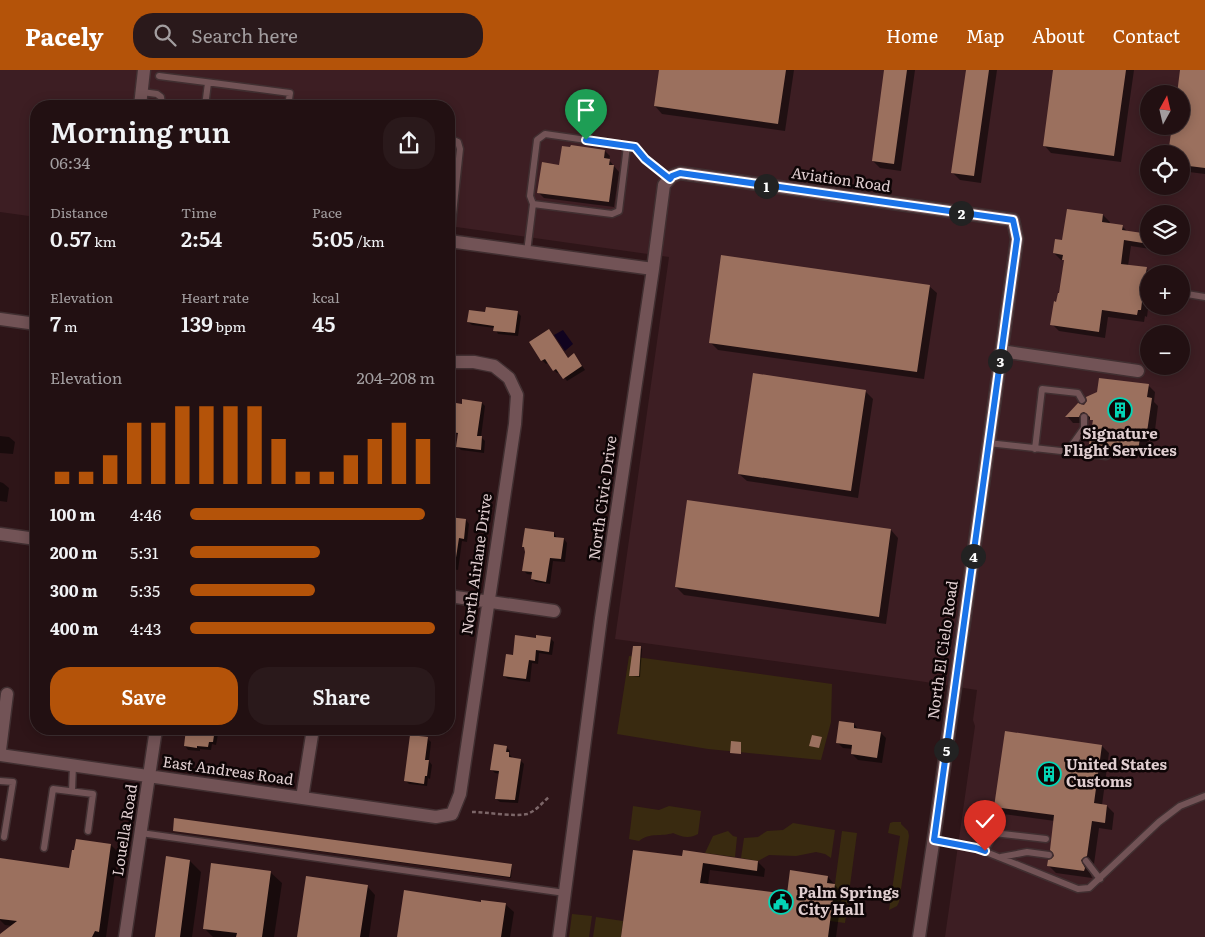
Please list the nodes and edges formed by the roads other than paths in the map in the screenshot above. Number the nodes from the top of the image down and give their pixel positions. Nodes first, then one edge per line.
1 (144, 70) edge
2 (159, 76) dead end
3 (208, 83) junction
4 (142, 92) junction
5 (141, 100) edge
6 (161, 100) edge
7 (206, 100) edge
8 (289, 100) edge
9 (455, 141) edge
10 (627, 146) junction
11 (670, 179) junction
12 (455, 191) edge
13 (533, 204) junction
14 (1013, 220) joint
15 (455, 243) edge
16 (527, 252) junction
17 (653, 269) junction
18 (1190, 294) edge
19 (1205, 297) edge
20 (0, 319) edge
21 (30, 323) edge
22 (1001, 351) junction
23 (455, 362) edge
24 (1138, 371) dead end
25 (1082, 400) dead end
26 (1084, 417) dead end
27 (988, 443) junction
28 (1035, 448) junction
29 (1068, 452) junction
30 (1106, 456) dead end
31 (0, 534) edge
32 (30, 538) edge
33 (455, 597) edge
34 (488, 602) junction
35 (554, 611) dead end
36 (7, 694) dead end
37 (155, 735) edge
38 (312, 735) dead end
39 (0, 750) edge
40 (0, 755) edge
41 (74, 765) junction
42 (149, 776) junction
43 (0, 781) edge
44 (72, 791) junction
45 (1205, 796) edge
46 (302, 798) junction
47 (452, 814) joint
48 (88, 831) dead end
49 (141, 834) junction
50 (4, 837) dead end
51 (1046, 839) dead end
52 (934, 840) junction
53 (44, 848) dead end
54 (985, 851) junction
55 (1049, 855) dead end
56 (1001, 858) junction
57 (1086, 861) dead end
58 (1100, 879) junction
59 (565, 893) junction
60 (125, 937) edge
61 (559, 937) edge
62 (919, 937) edge

1 - 4 street
2 - 3 lane
3 - 7 lane
3 - 8 lane
4 - 5 street
4 - 6 lane
9 - 12 lane
10 - 11 lane
10 - 13 lane
10 - 13 lane
11 - 14 street, Aviation Road
11 - 17 street
13 - 16 lane
14 - 22 street, North El Cielo Road
15 - 16 street
16 - 17 street
17 - 59 street, North Civic Drive
18 - 19 lane
20 - 21 street
22 - 24 street
22 - 27 street, North El Cielo Road
23 - 34 street, North Airlane Drive
25 - 28 lane
26 - 29 lane
27 - 28 lane
27 - 52 street, North El Cielo Road
28 - 29 lane
29 - 30 lane
31 - 32 street
33 - 34 street
34 - 35 street
34 - 47 street, North Airlane Drive
36 - 39 street
37 - 42 street, Louella Road
38 - 46 street
40 - 41 street, East Andreas Road
41 - 42 street, East Andreas Road
41 - 44 lane
42 - 46 street, East Andreas Road
42 - 49 street, Louella Road
43 - 50 lane
44 - 48 lane
44 - 53 lane
45 - 58 lane
46 - 47 street, East Andreas Road
49 - 59 lane
49 - 60 street, Louella Road
51 - 54 lane
52 - 54 lane
52 - 62 street, North El Cielo Road
54 - 56 lane
55 - 56 lane
56 - 58 lane
57 - 58 lane
59 - 61 street, North Civic Drive

